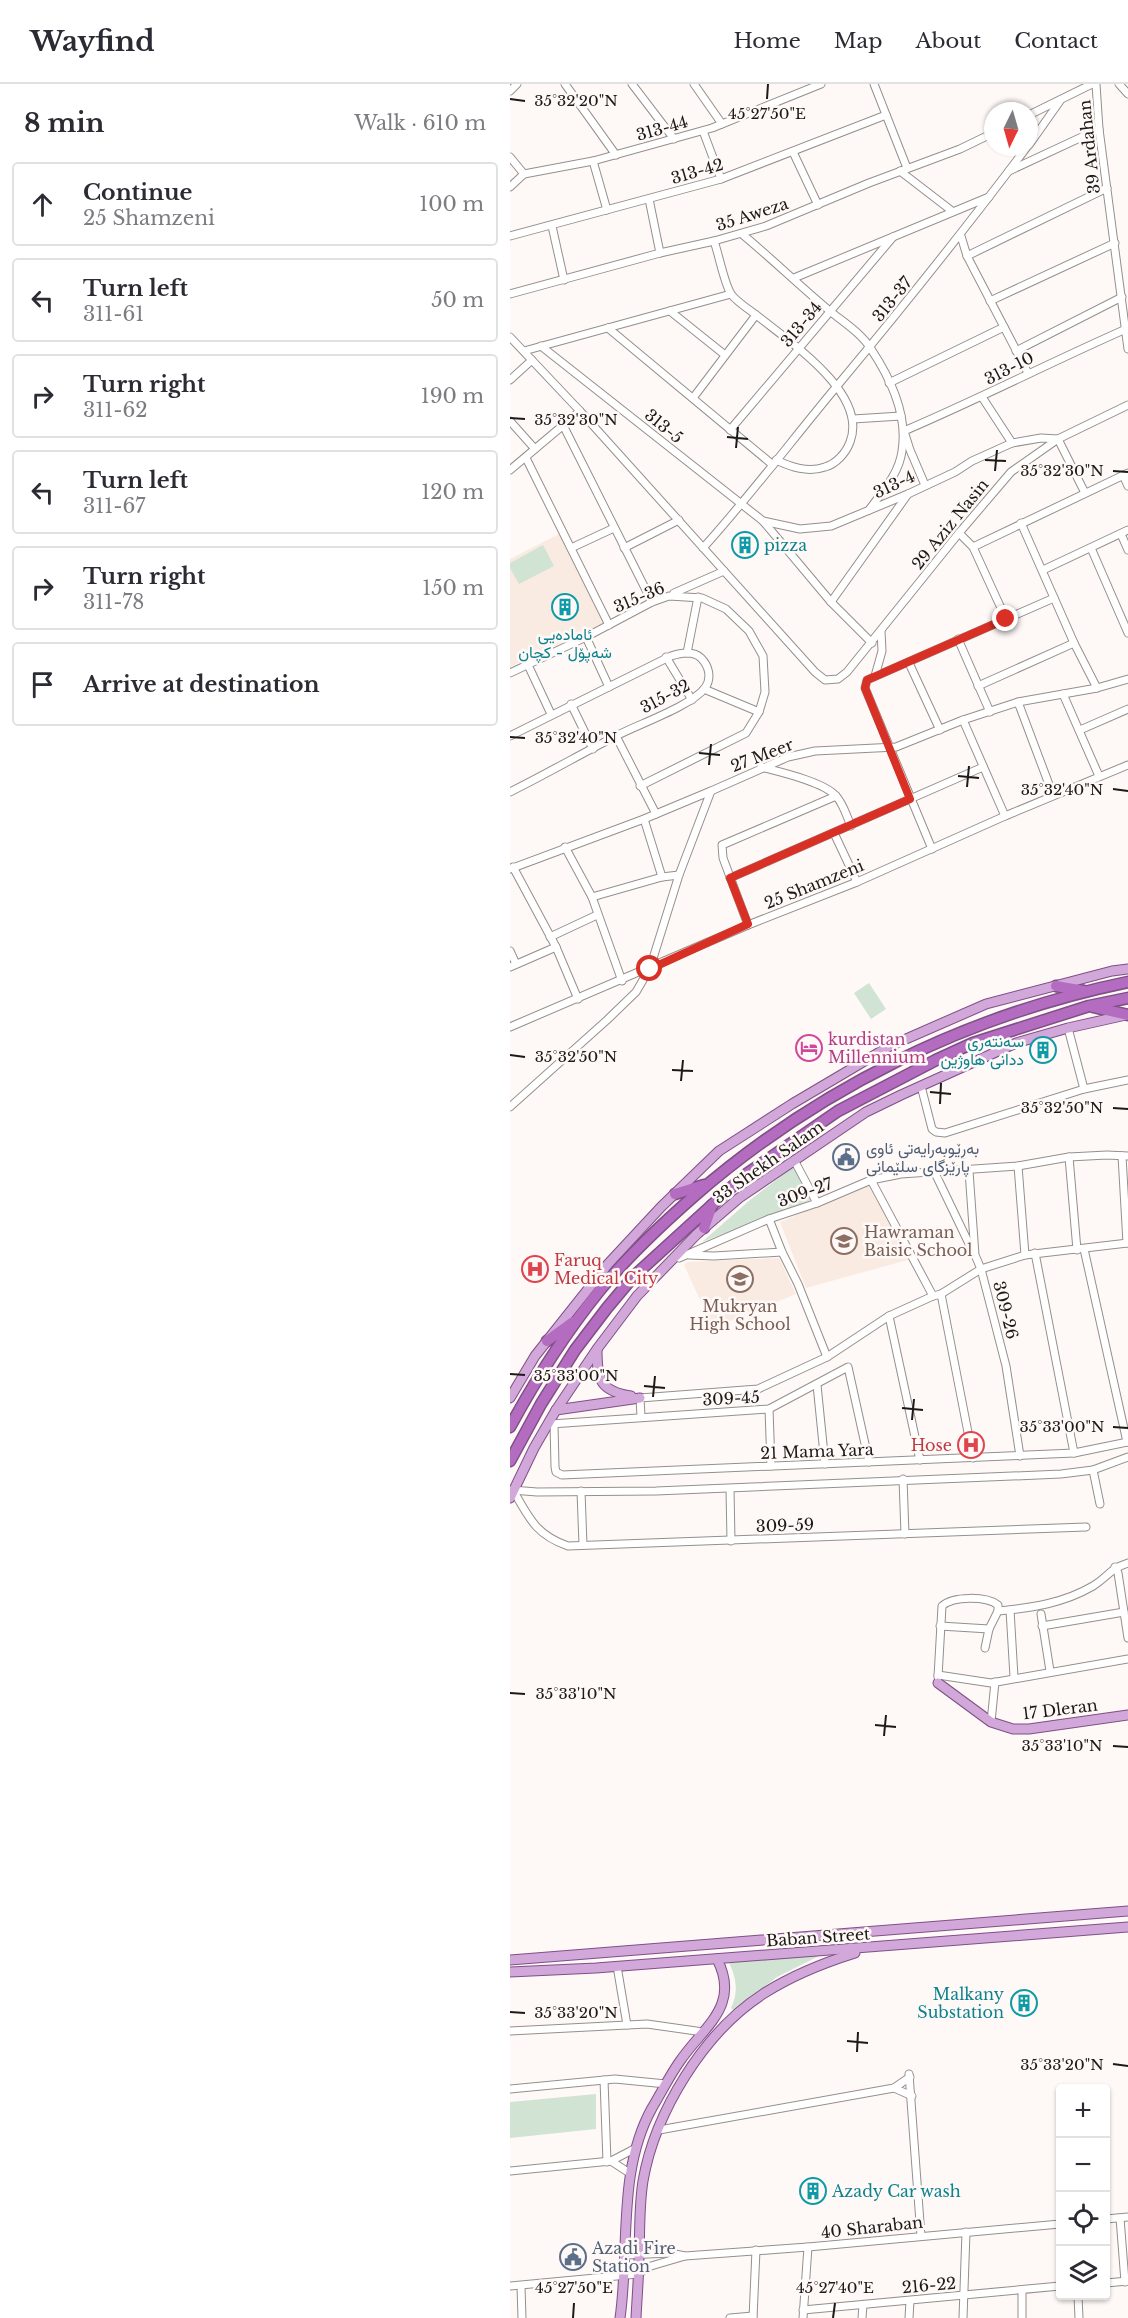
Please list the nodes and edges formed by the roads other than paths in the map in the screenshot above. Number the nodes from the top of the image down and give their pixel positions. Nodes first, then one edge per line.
1 (517, 84) edge
2 (566, 84) edge
3 (632, 84) edge
4 (694, 84) edge
5 (821, 84) edge
6 (874, 84) edge
7 (1094, 84) edge
8 (1119, 84) edge
9 (510, 91) edge
10 (1128, 94) edge
11 (1061, 99) junction
12 (1038, 110) edge
13 (886, 115) junction
14 (722, 124) junction
15 (1099, 129) junction
16 (703, 131) junction
17 (1038, 132) edge
18 (984, 137) edge
19 (674, 139) junction
20 (794, 152) junction
21 (616, 155) junction
22 (1021, 156) edge
23 (510, 157) edge
24 (593, 161) junction
25 (904, 170) junction
26 (1009, 172) junction
27 (524, 174) junction
28 (721, 179) junction
29 (510, 187) edge
30 (1107, 188) junction
31 (989, 197) junction
32 (649, 198) junction
33 (818, 205) junction
34 (607, 210) junction
35 (952, 212) junction
36 (552, 226) junction
37 (742, 234) junction
38 (510, 236) edge
39 (961, 236) junction
40 (893, 237) junction
41 (714, 241) junction
42 (1115, 243) junction
43 (660, 253) junction
44 (967, 256) junction
45 (794, 278) junction
46 (564, 280) junction
47 (510, 294) edge
48 (731, 294) junction
49 (1122, 297) junction
50 (990, 301) junction
51 (670, 311) junction
52 (830, 311) junction
53 (756, 315) junction
54 (1004, 327) junction
55 (608, 328) junction
56 (1126, 328) junction
57 (510, 337) edge
58 (541, 346) junction
59 (870, 347) junction
60 (798, 349) junction
61 (1128, 349) edge
62 (524, 351) junction
63 (1016, 351) junction
64 (725, 355) junction
65 (532, 360) junction
66 (1028, 373) junction
67 (510, 380) edge
68 (889, 383) junction
69 (837, 386) junction
70 (693, 398) junction
71 (982, 398) junction
72 (1128, 405) edge
73 (580, 411) junction
74 (902, 416) junction
75 (853, 419) junction
76 (510, 421) edge
77 (563, 425) junction
78 (730, 430) junction
79 (904, 431) junction
80 (1058, 439) junction
81 (1012, 443) junction
82 (535, 449) junction
83 (526, 458) junction
84 (775, 462) junction
85 (510, 470) edge
86 (1125, 474) edge
87 (925, 485) junction
88 (1128, 486) edge
89 (1085, 493) junction
90 (908, 494) junction
91 (741, 506) junction
92 (869, 510) junction
93 (679, 520) junction
94 (763, 522) junction
95 (1021, 523) junction
96 (614, 528) junction
97 (1124, 532) edge
98 (959, 533) junction
99 (973, 547) junction
100 (571, 548) junction
101 (624, 548) junction
102 (703, 548) junction
103 (1091, 548) junction
104 (1128, 550) edge
105 (1042, 570) junction
106 (724, 571) junction
107 (669, 596) junction
108 (698, 597) junction
109 (1054, 598) junction
110 (652, 602) junction
111 (831, 602) junction
112 (1006, 619) junction
113 (609, 625) junction
114 (881, 631) junction
115 (1128, 633) edge
116 (586, 637) junction
117 (958, 639) junction
118 (872, 643) junction
119 (1074, 643) junction
120 (687, 653) junction
121 (666, 657) junction
122 (909, 663) junction
123 (528, 665) junction
124 (510, 673) edge
125 (875, 676) junction
126 (1128, 679) edge
127 (978, 686) junction
128 (609, 687) junction
129 (1097, 688) junction
130 (704, 689) junction
131 (1063, 694) junction
132 (692, 700) junction
133 (1018, 702) junction
134 (571, 704) junction
135 (1128, 709) edge
136 (759, 712) junction
137 (990, 712) junction
138 (551, 714) junction
139 (963, 720) junction
140 (940, 730) junction
141 (1080, 730) junction
142 (510, 736) edge
143 (616, 736) junction
144 (889, 747) junction
145 (593, 749) junction
146 (1128, 765) edge
147 (761, 767) junction
148 (983, 767) junction
149 (1099, 776) junction
150 (640, 786) junction
151 (711, 791) junction
152 (510, 792) edge
153 (1053, 795) junction
154 (836, 796) junction
155 (910, 799) junction
156 (656, 814) junction
157 (1005, 816) junction
158 (644, 819) junction
159 (851, 826) junction
160 (834, 833) junction
161 (565, 848) junction
162 (932, 849) junction
163 (511, 868) edge
164 (679, 875) junction
165 (662, 877) junction
166 (730, 878) junction
167 (857, 882) junction
168 (592, 897) junction
169 (597, 915) junction
170 (748, 924) junction
171 (550, 937) junction
172 (556, 947) junction
173 (510, 951) edge
174 (513, 966) edge
175 (650, 969) junction
176 (1128, 969) edge
177 (622, 981) junction
178 (1128, 982) edge
179 (1056, 986) junction
180 (1088, 991) junction
181 (1128, 998) edge
182 (578, 999) junction
183 (1089, 1006) junction
184 (1128, 1015) edge
185 (510, 1027) edge
186 (1068, 1028) junction
187 (901, 1058) junction
188 (878, 1071) junction
189 (909, 1074) junction
190 (1128, 1080) edge
191 (887, 1085) junction
192 (921, 1086) junction
193 (1084, 1089) junction
194 (510, 1107) edge
195 (1125, 1156) edge
196 (1069, 1157) junction
197 (794, 1160) junction
198 (1018, 1166) junction
199 (969, 1171) junction
200 (935, 1173) junction
201 (872, 1180) junction
202 (710, 1183) junction
203 (675, 1194) junction
204 (714, 1201) junction
205 (818, 1203) junction
206 (769, 1219) junction
207 (704, 1228) junction
208 (1127, 1243) edge
209 (1080, 1249) junction
210 (782, 1252) junction
211 (1035, 1253) junction
212 (686, 1255) junction
213 (975, 1255) junction
214 (1025, 1255) junction
215 (675, 1257) junction
216 (981, 1269) junction
217 (941, 1294) junction
218 (933, 1296) junction
219 (889, 1316) junction
220 (580, 1317) junction
221 (547, 1341) junction
222 (597, 1349) junction
223 (827, 1357) junction
224 (817, 1385) junction
225 (510, 1398) edge
226 (640, 1398) junction
227 (769, 1409) junction
228 (556, 1410) junction
229 (641, 1417) junction
230 (551, 1424) junction
231 (510, 1426) edge
232 (1128, 1442) edge
233 (1074, 1453) junction
234 (1020, 1456) junction
235 (1128, 1457) edge
236 (973, 1458) junction
237 (920, 1460) junction
238 (510, 1461) edge
239 (869, 1462) junction
240 (825, 1464) junction
241 (771, 1466) junction
242 (1093, 1470) junction
243 (903, 1479) junction
244 (730, 1489) junction
245 (581, 1491) junction
246 (511, 1494) edge
247 (1100, 1504) dead end
248 (1086, 1527) dead end
249 (905, 1534) junction
250 (731, 1541) junction
251 (583, 1545) junction
252 (1128, 1563) edge
253 (1114, 1568) junction
254 (998, 1608) junction
255 (1010, 1610) junction
256 (1124, 1612) junction
257 (1041, 1614) dead end
258 (940, 1626) junction
259 (1042, 1626) junction
260 (989, 1629) junction
261 (1128, 1638) edge
262 (986, 1648) dead end
263 (1128, 1659) edge
264 (1050, 1671) junction
265 (1014, 1677) junction
266 (938, 1679) junction
267 (995, 1682) junction
268 (1128, 1715) edge
269 (991, 1722) junction
270 (1128, 1911) edge
271 (1032, 1917) junction
272 (1000, 1920) junction
273 (1128, 1927) edge
274 (1034, 1935) junction
275 (1003, 1937) junction
276 (867, 1948) junction
277 (616, 1951) junction
278 (596, 1953) junction
279 (510, 1959) edge
280 (717, 1959) junction
281 (617, 1966) junction
282 (596, 1968) junction
283 (510, 1972) edge
284 (627, 2025) junction
285 (510, 2031) edge
286 (703, 2032) junction
287 (679, 2062) junction
288 (689, 2071) junction
289 (604, 2080) junction
290 (666, 2084) junction
291 (894, 2088) junction
292 (510, 2089) edge
293 (912, 2096) junction
294 (659, 2130) junction
295 (636, 2148) junction
296 (609, 2162) junction
297 (510, 2171) edge
298 (631, 2174) junction
299 (1124, 2217) edge
300 (1056, 2224) edge
301 (966, 2232) junction
302 (921, 2236) junction
303 (808, 2247) junction
304 (756, 2250) junction
305 (626, 2255) junction
306 (639, 2255) junction
307 (685, 2256) junction
308 (638, 2274) junction
309 (624, 2275) junction
310 (1126, 2282) edge
311 (1110, 2283) edge
312 (510, 2286) edge
313 (521, 2286) junction
314 (1056, 2286) edge
315 (1022, 2290) junction
316 (964, 2296) junction
317 (1078, 2300) edge
318 (910, 2301) junction
319 (863, 2305) junction
320 (803, 2314) edge
321 (753, 2317) edge
322 (522, 2318) edge
323 (621, 2318) edge
324 (636, 2318) edge
325 (730, 2318) edge
326 (862, 2318) edge
327 (909, 2318) edge
328 (963, 2318) edge
329 (1022, 2318) edge
330 (1079, 2318) edge

1 - 9 street
2 - 21 street
3 - 19 street
4 - 14 street
5 - 14 street, 313-44
6 - 13 street
7 - 11 street
7 - 15 street, 39 Ardahan
8 - 10 street
11 - 12 street
11 - 17 street, 313-37
13 - 20 street, 313-42
13 - 25 street
14 - 16 street, 313-44
15 - 26 street
15 - 30 street, 39 Ardahan
16 - 19 street, 313-44
16 - 28 street
18 - 25 street, 35 Aweza
19 - 21 street, 313-44
20 - 28 street, 313-42
20 - 33 street
21 - 24 street, 313-44
22 - 26 street, 313-37
23 - 27 street
24 - 27 street, 313-44
24 - 34 street
25 - 33 street, 35 Aweza
25 - 35 street
26 - 31 street, 313-37
27 - 29 street
28 - 32 street, 313-42
30 - 42 street, 39 Ardahan
30 - 44 street
31 - 35 street
31 - 39 street, 313-37
32 - 34 street, 313-42
32 - 43 street
33 - 37 street, 35 Aweza
34 - 36 street, 313-42
35 - 40 street
36 - 38 street, 313-42
36 - 46 street
37 - 41 street, 35 Aweza
37 - 45 street
39 - 44 street
39 - 59 street, 313-37
40 - 45 street
40 - 52 street, 313-34
41 - 43 street, 35 Aweza
41 - 48 street
42 - 49 street, 39 Ardahan
42 - 50 street
43 - 46 street, 35 Aweza
44 - 50 street
45 - 52 street
46 - 47 street, 35 Aweza
48 - 51 street
48 - 53 street
49 - 56 street, 39 Ardahan
49 - 63 street
50 - 54 street
51 - 55 street
51 - 64 street
52 - 59 street
52 - 60 street, 313-34
53 - 60 street
53 - 64 street
54 - 63 street
54 - 68 street
55 - 58 street
55 - 70 street
56 - 61 street, 39 Ardahan
56 - 66 street, 313-10
57 - 62 street
58 - 62 street
58 - 91 street, 313-5
59 - 68 street
59 - 69 street, 313-37
60 - 69 street
60 - 78 street, 313-34
62 - 65 street
63 - 66 street
64 - 70 street
65 - 67 street
65 - 73 street
66 - 71 street, 313-10
68 - 74 street
69 - 75 street
69 - 84 street, 313-37
70 - 78 street
71 - 79 street, 313-10
71 - 81 street
72 - 80 street, 29 Aziz Nasin
73 - 77 street
73 - 93 street
74 - 75 street
74 - 79 street
75 - 84 street
76 - 82 street
77 - 82 street
77 - 96 street
78 - 84 street
79 - 87 street
79 - 92 street
80 - 81 street, 313-4
80 - 89 street
80 - 98 street, 29 Aziz Nasin
81 - 87 street, 313-4
82 - 83 street
83 - 85 street
83 - 100 street
84 - 91 street, 313-37
86 - 88 street
86 - 89 street
87 - 90 street, 313-4
89 - 95 street
90 - 92 street, 313-4
90 - 111 street
91 - 94 street, 313-4
91 - 102 street, 313-37
92 - 94 street, 313-4
93 - 101 street
93 - 102 street
94 - 111 street
95 - 99 street
95 - 105 street
96 - 100 street
96 - 101 street
97 - 103 street
97 - 104 street
98 - 99 street
98 - 114 street, 29 Aziz Nasin
99 - 112 street
100 - 113 street
101 - 110 street
102 - 106 street
103 - 105 street
103 - 115 street
105 - 109 street
106 - 107 street
106 - 118 street, 29 Aziz Nasin
107 - 108 street, 315-36
107 - 110 street, 315-36
108 - 120 street
108 - 136 street, 315-36
109 - 112 street
109 - 119 street
110 - 113 street, 315-36
111 - 118 street
112 - 117 street
113 - 116 street, 315-36
114 - 118 street, 29 Aziz Nasin
114 - 125 street
116 - 123 street, 315-36
116 - 128 street
117 - 122 street
117 - 127 street
119 - 127 street
119 - 129 street
120 - 121 street
120 - 130 street
121 - 128 street
121 - 132 street
122 - 125 street
122 - 140 street
123 - 124 street, 315-36
123 - 138 street
125 - 144 street
126 - 129 street, 27 Meer
127 - 137 street
128 - 134 street
129 - 131 street, 27 Meer
130 - 132 street, 315-32
130 - 136 street
131 - 133 street, 27 Meer
131 - 141 street
132 - 143 street, 315-32
133 - 137 street, 27 Meer
133 - 153 street
134 - 138 street
134 - 145 street
135 - 141 street
136 - 150 street
137 - 139 street, 27 Meer
138 - 142 street
139 - 140 street, 27 Meer
139 - 148 street
140 - 144 street, 27 Meer
141 - 149 street
143 - 145 street, 315-32
143 - 150 street
144 - 147 street, 27 Meer
144 - 155 street
145 - 152 street, 315-32
146 - 149 street, 25 Shamzeni
147 - 151 street, 27 Meer
147 - 154 street
148 - 155 street
148 - 157 street
149 - 153 street, 25 Shamzeni
150 - 156 street
151 - 156 street
151 - 164 street
153 - 157 street, 25 Shamzeni
154 - 159 street
154 - 166 street
155 - 159 street
155 - 162 street
156 - 158 street
157 - 162 street, 25 Shamzeni
158 - 161 street
158 - 165 street
159 - 160 street
160 - 166 street
160 - 167 street
161 - 163 street
161 - 168 street
162 - 167 street, 25 Shamzeni
163 - 171 street
164 - 165 street
164 - 175 street
165 - 168 street
166 - 170 street
167 - 170 street, 25 Shamzeni
168 - 169 street
169 - 171 street
169 - 177 street
170 - 175 street, 25 Shamzeni
171 - 172 street
172 - 174 street
172 - 182 street
173 - 174 street
175 - 177 street, 25 Shamzeni
175 - 194 street
176 - 179 main road
177 - 182 street, 25 Shamzeni
178 - 180 highway
179 - 180 highway
179 - 203 main road
180 - 187 highway
181 - 183 highway
182 - 185 street, 25 Shamzeni
183 - 184 highway
183 - 189 highway
184 - 186 main road, 33 Shekh Salam
186 - 192 main road, 33 Shekh Salam
186 - 193 street
187 - 188 highway
187 - 189 highway
188 - 191 highway
188 - 202 highway
189 - 191 highway
190 - 193 street
191 - 204 highway
192 - 193 street
192 - 197 main road, 33 Shekh Salam
195 - 196 street, 309-27
195 - 208 street
196 - 198 street, 309-27
196 - 209 street
197 - 205 street
197 - 207 main road, 33 Shekh Salam
198 - 199 street, 309-27
198 - 214 street
199 - 200 street, 309-27
199 - 213 street, 309-26
200 - 201 street, 309-27
200 - 213 street
201 - 205 street, 309-27
201 - 218 street
202 - 203 highway
202 - 220 highway
203 - 221 main road
204 - 207 highway
204 - 238 highway
205 - 206 street, 309-27
206 - 210 street
206 - 212 street, 309-27
207 - 215 main road, 33 Shekh Salam
208 - 209 street
209 - 211 street
209 - 232 street
210 - 212 street
210 - 223 street
211 - 214 street
211 - 233 street
212 - 215 street, 309-27
213 - 216 street, 309-26
214 - 216 street
215 - 222 main road, 33 Shekh Salam
216 - 217 street
216 - 234 street, 309-26
217 - 218 street
217 - 236 street
218 - 219 street
219 - 223 street
219 - 237 street
220 - 221 highway
220 - 231 highway
221 - 225 main road
222 - 226 main road
222 - 228 main road, 33 Shekh Salam
223 - 226 street
224 - 227 street, 309-45
224 - 239 street, 309-45
224 - 240 street
226 - 228 main road
226 - 229 street
227 - 229 street, 309-45
227 - 241 street
228 - 230 main road, 33 Shekh Salam
229 - 230 street, 309-45
230 - 241 street, 21 Mama Yara
230 - 246 main road, 33 Shekh Salam
232 - 233 street, 21 Mama Yara
233 - 234 street, 21 Mama Yara
234 - 236 street, 21 Mama Yara
235 - 242 street, 21 Mama Yara
236 - 237 street, 21 Mama Yara
237 - 239 street, 21 Mama Yara
239 - 240 street, 21 Mama Yara
240 - 241 street, 21 Mama Yara
242 - 243 street, 21 Mama Yara
242 - 247 street
243 - 244 street, 21 Mama Yara
243 - 249 street
244 - 245 street, 21 Mama Yara
244 - 250 street
245 - 246 street, 21 Mama Yara
245 - 251 street
246 - 251 street, 309-59
248 - 249 street, 309-59
249 - 250 street, 309-59
250 - 251 street, 309-59
252 - 253 street
253 - 255 street
253 - 256 street
254 - 255 street
254 - 258 street
254 - 260 street
255 - 265 street
256 - 259 street
256 - 261 street
257 - 259 street
258 - 260 street
258 - 266 street
259 - 264 street
260 - 262 street
263 - 264 street
264 - 265 street
265 - 267 street
266 - 267 street
266 - 269 main road, 17 Dleran
267 - 269 street
268 - 269 main road, 17 Dleran
270 - 271 main road
271 - 272 main road
271 - 274 main road
272 - 275 main road
272 - 277 main road
273 - 274 main road, Baban Street
274 - 275 main road, Baban Street
275 - 276 main road, Baban Street
276 - 280 main road, Baban Street
276 - 288 main road
277 - 278 main road
277 - 281 main road
278 - 279 main road
278 - 282 main road
280 - 281 main road, Baban Street
280 - 286 main road
281 - 282 main road, Baban Street
281 - 284 street
282 - 283 main road, Baban Street
284 - 285 street
284 - 286 street
286 - 287 main road
287 - 288 main road
287 - 290 main road
288 - 294 main road
289 - 290 street
289 - 292 street
289 - 296 street
290 - 295 main road
291 - 293 street
291 - 293 street
291 - 294 street
293 - 302 street
294 - 306 main road
295 - 296 street
295 - 298 main road
296 - 297 street
296 - 298 street
298 - 305 main road
299 - 310 street
300 - 301 street, 40 Sharaban
301 - 302 street, 40 Sharaban
301 - 316 street
302 - 303 street, 40 Sharaban
303 - 304 street, 40 Sharaban
303 - 320 street
304 - 307 street, 40 Sharaban
304 - 321 street
305 - 306 street, 40 Sharaban
305 - 309 main road
306 - 307 street, 40 Sharaban
306 - 308 main road
307 - 308 street, 40 Sharaban
308 - 309 street
308 - 324 main road
309 - 313 street
309 - 323 main road
310 - 311 street
312 - 313 street
313 - 322 street
314 - 315 street, 216-22
315 - 316 street, 216-22
315 - 329 street
316 - 318 street, 216-22
316 - 328 street
317 - 330 street
318 - 319 street, 216-22
318 - 327 street
319 - 320 street, 216-22
319 - 326 street
321 - 325 street

